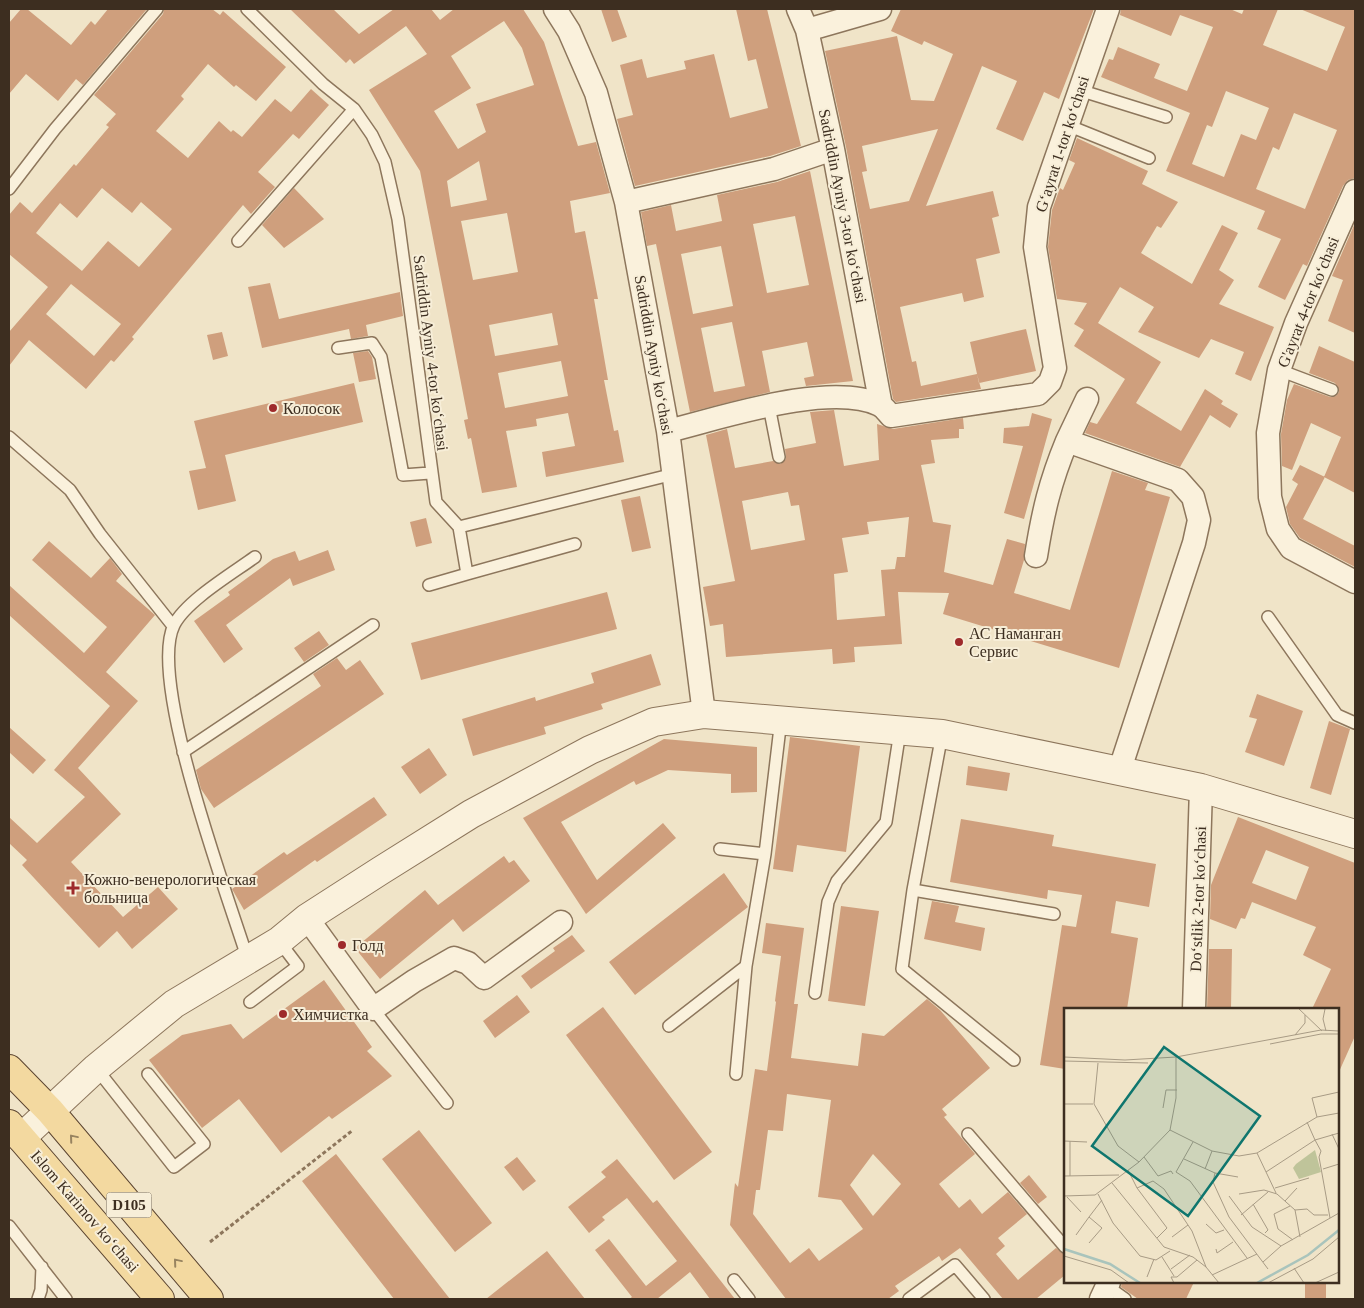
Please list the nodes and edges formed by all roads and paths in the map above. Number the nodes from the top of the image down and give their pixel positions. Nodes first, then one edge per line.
1 (157, 9) edge
2 (247, 9) edge
3 (555, 9) edge
4 (798, 9) edge
5 (880, 9) edge
6 (1108, 9) edge
7 (807, 30) junction
8 (1079, 90) junction
9 (354, 109) junction
10 (1166, 117) dead end
11 (1067, 125) junction
12 (833, 149) junction
13 (1149, 158) dead end
14 (9, 189) edge
15 (1355, 190) edge
16 (626, 202) junction
17 (238, 241) dead end
18 (338, 348) dead end
19 (1279, 370) junction
20 (1332, 390) dead end
21 (1087, 399) dead end
22 (769, 406) junction
23 (881, 406) junction
24 (668, 431) junction
25 (9, 437) edge
26 (1067, 441) junction
27 (779, 457) dead end
28 (430, 473) junction
29 (674, 474) junction
30 (459, 527) junction
31 (575, 544) dead end
32 (255, 556) dead end
33 (1036, 556) dead end
34 (467, 574) junction
35 (1355, 582) edge
36 (429, 584) dead end
37 (1268, 617) dead end
38 (173, 626) junction
39 (373, 626) dead end
40 (704, 714) junction
41 (781, 719) junction
42 (1355, 723) edge
43 (900, 731) junction
44 (942, 734) junction
45 (183, 752) junction
46 (1119, 772) junction
47 (1201, 788) junction
48 (1353, 828) edge
49 (720, 849) dead end
50 (765, 854) junction
51 (912, 890) junction
52 (1054, 914) dead end
53 (307, 918) junction
54 (561, 922) dead end
55 (279, 941) junction
56 (248, 960) junction
57 (746, 966) junction
58 (815, 993) dead end
59 (250, 1002) dead end
60 (1194, 1008) edge
61 (373, 1009) junction
62 (669, 1026) dead end
63 (1014, 1060) dead end
64 (10, 1065) edge
65 (96, 1068) junction
66 (148, 1074) dead end
67 (736, 1074) dead end
68 (447, 1103) dead end
69 (50, 1111) junction
70 (352, 1130) dead end
71 (15, 1131) edge
72 (968, 1134) dead end
73 (9, 1226) edge
74 (210, 1242) dead end
75 (1064, 1245) edge
76 (42, 1267) junction
77 (734, 1280) dead end
78 (38, 1299) edge
79 (66, 1299) edge
80 (160, 1299) edge
81 (209, 1299) edge
82 (749, 1299) edge
83 (909, 1299) edge
84 (984, 1299) edge

1 - 14 lane
2 - 9 lane, Sadriddin Ayniy 4-tor koʻchasi
3 - 16 street, Sadriddin Ayniy koʻchasi
4 - 7 street, Sadriddin Ayniy 3-tor koʻchasi
5 - 7 street
6 - 8 street, Gʻayrat 1-tor koʻchasi
7 - 12 street, Sadriddin Ayniy 3-tor koʻchasi
8 - 10 lane
8 - 11 street, Gʻayrat 1-tor koʻchasi
9 - 17 lane
9 - 28 lane, Sadriddin Ayniy 4-tor koʻchasi
11 - 13 lane
11 - 23 street, Gʻayrat 1-tor koʻchasi
12 - 16 street
12 - 23 street, Sadriddin Ayniy 3-tor koʻchasi
15 - 19 street, G'ayrat 4-tor koʻchasi
16 - 24 street, Sadriddin Ayniy koʻchasi
18 - 28 lane
19 - 20 lane
19 - 35 street, G'ayrat 4-tor koʻchasi
21 - 26 street
22 - 23 street
22 - 24 street
22 - 27 lane
24 - 29 street, Sadriddin Ayniy koʻchasi
25 - 38 lane
26 - 33 street
26 - 46 street
28 - 30 lane, Sadriddin Ayniy 4-tor koʻchasi
29 - 30 lane
29 - 40 street, Sadriddin Ayniy koʻchasi
30 - 34 lane
31 - 34 lane
32 - 38 lane
34 - 36 lane
37 - 42 lane
38 - 45 lane
39 - 45 lane
40 - 41 street
40 - 53 street
41 - 43 street
41 - 50 lane
43 - 44 street
43 - 58 lane
44 - 46 street
44 - 51 lane
45 - 56 lane
46 - 47 street
47 - 48 street
47 - 60 street, Doʻstlik 2-tor koʻchasi
49 - 50 lane
50 - 57 lane
51 - 52 lane
51 - 63 lane
53 - 55 street
53 - 61 street
54 - 61 street
55 - 56 street
55 - 59 lane
56 - 65 street
57 - 62 lane
57 - 67 lane
61 - 68 lane
64 - 69 main road, D105
65 - 66 lane
65 - 69 street
69 - 71 street
81 -> 69 main road, D105
70 - 74 path
71 - 80 main road, Islom Karimov koʻchasi / D105
72 - 75 lane
73 - 76 lane
76 - 78 lane
76 - 79 lane
77 - 82 lane
83 - 84 lane

